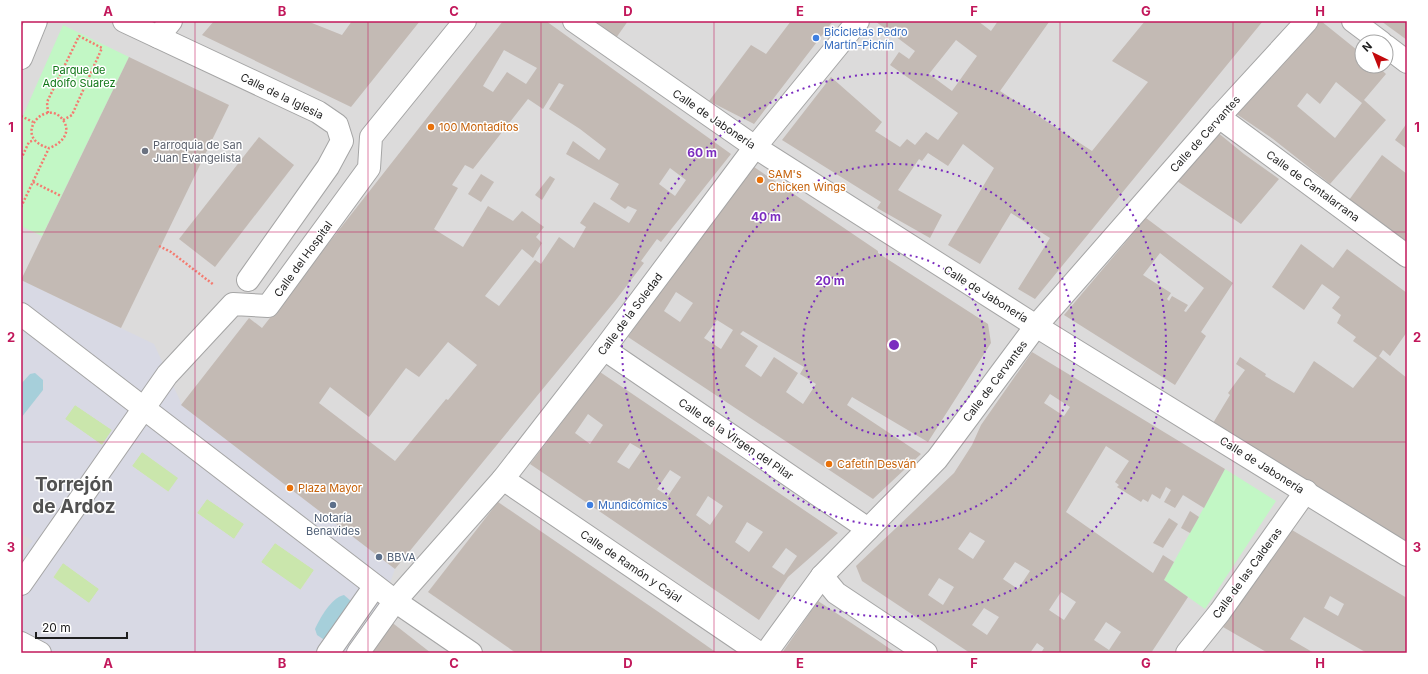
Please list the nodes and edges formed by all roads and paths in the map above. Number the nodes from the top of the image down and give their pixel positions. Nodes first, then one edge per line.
1 (36, 21) edge
2 (124, 21) edge
3 (465, 21) edge
4 (574, 21) edge
5 (858, 21) edge
6 (1307, 21) edge
7 (1353, 21) edge
8 (164, 29) edge
9 (1370, 34) edge
10 (1394, 52) edge
11 (21, 58) edge
12 (1407, 62) edge
13 (48, 112) junction
14 (21, 116) edge
15 (1219, 117) junction
16 (64, 120) junction
17 (33, 122) junction
18 (371, 137) junction
19 (34, 140) junction
20 (342, 140) junction
21 (755, 147) junction
22 (49, 148) junction
23 (21, 159) edge
24 (33, 182) junction
25 (61, 196) dead end
26 (21, 206) edge
27 (159, 246) dead end
28 (1407, 256) edge
29 (248, 280) dead end
30 (233, 304) junction
31 (21, 314) edge
32 (1036, 326) junction
33 (604, 349) junction
34 (143, 408) junction
35 (503, 479) junction
36 (1306, 491) junction
37 (868, 529) junction
38 (1407, 555) edge
39 (822, 576) junction
40 (21, 584) edge
41 (375, 586) junction
42 (395, 601) junction
43 (21, 643) edge
44 (40, 653) edge
45 (328, 653) edge
46 (358, 653) edge
47 (472, 653) edge
48 (759, 653) edge
49 (766, 653) edge
50 (926, 653) edge
51 (1187, 653) edge

1 - 11 street
2 - 8 street, Calle de la Iglesia
3 - 18 street
4 - 21 street, Calle de Jabonería
5 - 21 street, Calle de la Soledad
6 - 15 street, Calle de Cervantes
7 - 9 street
8 - 20 street, Calle de la Iglesia
10 - 12 street
13 - 16 path
13 - 16 path
13 - 17 path
14 - 17 path
15 - 28 street, Calle de Cantalarrana
15 - 32 street, Calle de Cervantes
16 - 22 path
17 - 19 path
18 - 20 street
18 - 30 street, Calle del Hospital
19 - 22 path
19 - 23 path
20 - 29 street
21 - 32 street, Calle de Jabonería
21 - 33 street, Calle de la Soledad
22 - 24 path
24 - 25 path
24 - 26 path
27 - 30 path
30 - 34 street
31 - 34 street
32 - 36 street, Calle de Jabonería
32 - 37 street, Calle de Cervantes
33 - 35 street, Calle de la Soledad
33 - 37 street, Calle de la Virgen del Pilar
34 - 40 street
34 - 41 street
35 - 42 street, Calle de la Soledad
35 - 48 street, Calle de Ramón y Cajal
36 - 38 street, Calle de Jabonería
36 - 51 street, Calle de las Calderas
37 - 39 street, Calle de Cervantes
39 - 49 street, Calle de Cervantes
39 - 50 street
41 - 42 street
41 - 45 street
42 - 46 street
42 - 47 street
43 - 44 street

